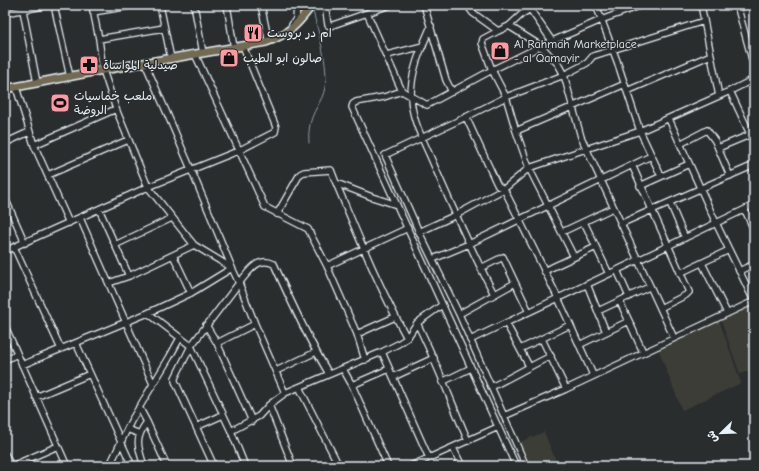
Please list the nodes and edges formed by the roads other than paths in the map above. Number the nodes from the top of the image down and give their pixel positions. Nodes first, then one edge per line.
1 (49, 5) edge
2 (54, 5) edge
3 (92, 5) edge
4 (136, 5) edge
5 (160, 5) edge
6 (194, 5) edge
7 (227, 5) edge
8 (261, 5) edge
9 (297, 5) edge
10 (312, 5) edge
11 (325, 5) edge
12 (390, 5) edge
13 (424, 5) edge
14 (467, 5) edge
15 (537, 5) edge
16 (596, 5) edge
17 (642, 5) edge
18 (701, 5) edge
19 (737, 5) edge
20 (121, 6) edge
21 (23, 8) edge
22 (530, 9) junction
23 (93, 12) junction
24 (367, 13) junction
25 (5, 14) edge
26 (601, 20) junction
27 (704, 21) junction
28 (431, 26) junction
29 (509, 26) junction
30 (164, 28) junction
31 (498, 31) junction
32 (99, 39) junction
33 (267, 40) junction
34 (552, 42) junction
35 (243, 46) junction
36 (423, 46) junction
37 (541, 46) junction
38 (234, 48) junction
39 (613, 50) junction
40 (203, 53) junction
41 (195, 54) junction
42 (387, 55) junction
43 (711, 55) junction
44 (171, 59) junction
45 (145, 63) junction
46 (754, 67) edge
47 (103, 70) junction
48 (492, 70) junction
49 (564, 75) junction
50 (70, 76) junction
51 (754, 79) edge
52 (37, 83) junction
53 (625, 84) junction
54 (16, 87) junction
55 (5, 88) edge
56 (402, 91) junction
57 (627, 91) junction
58 (730, 91) junction
59 (452, 92) junction
60 (411, 96) junction
61 (719, 96) junction
62 (506, 97) junction
63 (573, 106) junction
64 (116, 109) junction
65 (466, 117) junction
66 (669, 119) junction
67 (516, 131) junction
68 (640, 131) junction
69 (29, 132) junction
70 (752, 134) edge
71 (422, 137) junction
72 (128, 140) junction
73 (5, 143) edge
74 (680, 144) junction
75 (34, 145) junction
76 (718, 148) junction
77 (587, 150) junction
78 (238, 151) junction
79 (651, 156) junction
80 (689, 164) junction
81 (632, 165) junction
82 (754, 165) edge
83 (530, 168) junction
84 (190, 170) junction
85 (48, 175) junction
86 (661, 176) junction
87 (730, 176) junction
88 (601, 180) junction
89 (336, 183) junction
90 (640, 186) junction
91 (148, 187) junction
92 (504, 189) junction
93 (701, 190) junction
94 (5, 198) edge
95 (670, 204) junction
96 (396, 205) junction
97 (549, 205) junction
98 (754, 205) edge
99 (613, 208) junction
100 (99, 209) junction
101 (745, 210) junction
102 (652, 211) junction
103 (277, 214) junction
104 (456, 215) junction
105 (80, 218) junction
106 (172, 218) junction
107 (519, 219) junction
108 (584, 222) junction
109 (69, 223) junction
110 (716, 223) junction
111 (620, 224) junction
112 (408, 228) junction
113 (754, 230) edge
114 (419, 232) junction
115 (562, 232) junction
116 (685, 238) junction
117 (25, 242) junction
118 (194, 244) junction
119 (469, 244) junction
120 (115, 245) junction
121 (668, 246) junction
122 (14, 247) junction
123 (596, 247) junction
124 (364, 250) junction
125 (729, 250) junction
126 (5, 251) edge
127 (173, 255) junction
128 (574, 257) junction
129 (433, 259) junction
130 (638, 260) junction
131 (702, 263) junction
132 (754, 264) edge
133 (327, 266) junction
134 (232, 268) junction
135 (481, 268) junction
136 (618, 270) junction
137 (544, 271) junction
138 (739, 271) junction
139 (680, 273) junction
140 (609, 274) junction
141 (129, 276) junction
142 (109, 283) junction
143 (239, 283) junction
144 (515, 283) junction
145 (587, 284) junction
146 (650, 287) junction
147 (191, 293) junction
148 (494, 294) junction
149 (629, 297) junction
150 (558, 298) junction
151 (754, 301) edge
152 (620, 302) junction
153 (454, 305) junction
154 (443, 308) junction
155 (660, 308) junction
156 (529, 312) junction
157 (598, 312) junction
158 (148, 313) junction
159 (727, 313) junction
160 (459, 314) junction
161 (395, 317) junction
162 (629, 321) junction
163 (126, 322) junction
164 (506, 322) junction
165 (418, 323) junction
166 (255, 324) junction
167 (206, 325) junction
168 (570, 325) junction
169 (5, 326) edge
170 (606, 332) junction
171 (357, 334) junction
172 (180, 338) junction
173 (407, 338) junction
174 (674, 338) junction
175 (542, 339) junction
176 (470, 340) junction
177 (76, 343) junction
178 (218, 343) junction
179 (579, 345) junction
180 (191, 346) junction
181 (61, 349) junction
182 (520, 349) junction
183 (316, 352) junction
184 (382, 352) junction
185 (643, 352) junction
186 (17, 354) junction
187 (550, 356) junction
188 (434, 358) junction
189 (5, 360) edge
190 (365, 360) junction
191 (22, 365) junction
192 (529, 366) junction
193 (471, 368) junction
194 (342, 369) junction
195 (389, 369) junction
196 (276, 371) junction
197 (90, 374) junction
198 (329, 374) junction
199 (593, 375) junction
200 (393, 376) junction
201 (442, 382) junction
202 (153, 384) junction
203 (352, 385) junction
204 (299, 387) junction
205 (491, 387) junction
206 (566, 388) junction
207 (285, 393) junction
208 (36, 397) junction
209 (268, 405) junction
210 (139, 407) junction
211 (223, 415) junction
212 (504, 416) junction
213 (252, 421) junction
214 (147, 422) junction
215 (196, 427) junction
216 (509, 427) junction
217 (127, 429) junction
218 (499, 430) junction
219 (231, 431) junction
220 (140, 434) junction
221 (468, 441) junction
222 (121, 442) junction
223 (58, 446) junction
224 (453, 448) junction
225 (5, 454) edge
226 (429, 458) junction
227 (414, 465) edge
228 (11, 466) edge
229 (67, 466) edge
230 (110, 466) edge
231 (132, 466) edge
232 (144, 466) edge
233 (167, 466) edge
234 (214, 466) edge
235 (245, 466) edge
236 (293, 466) edge
237 (339, 466) edge
238 (388, 466) edge
239 (462, 466) edge
240 (516, 466) edge
241 (526, 466) edge

1 - 21 street
2 - 50 street
3 - 23 street
4 - 20 street
5 - 30 street
6 - 40 street
7 - 38 street
8 - 33 street
9 - 33 street
10 - 33 main road
11 - 24 street
12 - 24 street
13 - 28 street
14 - 31 street
15 - 22 street
16 - 26 street
17 - 26 street
18 - 27 street
19 - 46 street
20 - 23 street
21 - 25 street
21 - 52 street
22 - 29 street
22 - 34 street
23 - 32 street
24 - 42 street
26 - 34 street
26 - 39 street
27 - 39 street
27 - 43 street
28 - 36 street
28 - 59 street
29 - 31 street
29 - 37 street
30 - 32 street
30 - 44 street
31 - 48 street
32 - 47 street
33 - 35 main road
34 - 37 street
35 - 38 main road
35 - 78 street
36 - 42 street
36 - 60 street
37 - 48 street
37 - 49 street
38 - 40 main road
39 - 49 street
39 - 53 street
40 - 41 main road
41 - 44 main road
41 - 78 street
42 - 56 street
43 - 57 street
43 - 61 street
44 - 45 main road
45 - 47 main road
45 - 84 street
47 - 50 main road
47 - 64 street
48 - 59 street
48 - 62 street
49 - 62 street
49 - 63 street
50 - 52 main road
51 - 58 street
52 - 54 main road
53 - 57 street
53 - 63 street
54 - 55 main road
54 - 69 street
56 - 60 street
56 - 96 street
57 - 68 street
58 - 61 street
58 - 70 street
59 - 60 street
60 - 71 street
61 - 66 street
62 - 65 street
62 - 67 street
63 - 67 street
63 - 77 street
64 - 72 street
64 - 75 street
65 - 71 street
65 - 92 street
66 - 68 street
66 - 74 street
67 - 83 street
68 - 77 street
68 - 79 street
69 - 73 street
69 - 75 street
70 - 76 street
71 - 104 street
71 - 114 street
72 - 85 street
72 - 91 street
74 - 76 street
74 - 80 street
75 - 85 street
76 - 87 street
77 - 83 street
77 - 88 street
78 - 84 street
78 - 103 street
79 - 81 street
79 - 86 street
80 - 86 street
80 - 93 street
81 - 88 street
81 - 90 street
82 - 87 street
83 - 92 street
83 - 97 street
84 - 91 street
84 - 134 street
85 - 109 street
86 - 90 street
87 - 93 street
88 - 97 street
88 - 99 street
89 - 96 street
89 - 103 street
89 - 124 street
90 - 102 street
91 - 100 street
91 - 106 street
92 - 104 street
92 - 107 street
93 - 95 street
93 - 110 street
94 - 117 street
95 - 102 street
95 - 116 street
96 - 112 street
97 - 107 street
97 - 115 street
98 - 101 street
99 - 108 street
99 - 111 street
100 - 105 street
100 - 120 street
101 - 110 street
101 - 113 street
102 - 111 street
102 - 121 street
103 - 133 street
104 - 114 street
104 - 119 street
105 - 109 street
105 - 142 street
106 - 118 street
106 - 120 street
107 - 119 street
107 - 137 street
108 - 115 street
108 - 123 street
109 - 117 street
110 - 116 street
110 - 125 street
111 - 130 street
112 - 124 street
112 - 154 street
114 - 129 street
115 - 128 street
116 - 121 street
117 - 122 street
118 - 127 street
118 - 134 street
119 - 129 street
119 - 135 street
120 - 141 street
121 - 130 street
121 - 139 street
122 - 126 street
122 - 181 street
123 - 128 street
123 - 140 street
124 - 133 street
124 - 161 street
125 - 131 street
125 - 138 street
127 - 141 street
127 - 147 street
128 - 137 street
129 - 153 street
130 - 136 street
130 - 146 street
131 - 139 street
131 - 159 street
132 - 138 street
133 - 171 street
134 - 143 street
134 - 147 street
135 - 144 street
135 - 148 street
136 - 140 street
136 - 149 street
137 - 150 street
138 - 151 street
139 - 155 street
140 - 145 street
141 - 142 street
142 - 163 street
143 - 166 street
143 - 167 street
143 - 183 street
144 - 148 street
144 - 156 street
145 - 150 street
145 - 157 street
146 - 149 street
146 - 155 street
147 - 158 street
148 - 160 street
149 - 152 street
150 - 156 street
150 - 168 street
151 - 159 street
152 - 157 street
152 - 162 street
153 - 154 street
153 - 160 street
154 - 165 street
154 - 193 street
155 - 174 street
156 - 164 street
157 - 170 street
158 - 163 street
158 - 172 street
159 - 174 street
160 - 176 street
161 - 171 street
161 - 173 street
162 - 170 street
162 - 185 street
163 - 177 street
163 - 202 street
164 - 176 street
164 - 182 street
165 - 173 street
165 - 188 street
166 - 178 street
166 - 196 street
167 - 178 street
167 - 180 street
168 - 175 street
168 - 179 street
169 - 186 street
170 - 179 street
171 - 190 street
172 - 180 street
172 - 202 street
173 - 184 street
174 - 185 street
175 - 182 street
175 - 187 street
176 - 205 street
177 - 181 street
177 - 197 street
178 - 213 street
179 - 199 street
180 - 211 street
180 - 215 street
181 - 191 street
182 - 192 street
183 - 196 street
183 - 198 street
184 - 190 street
184 - 195 street
185 - 199 street
186 - 189 street
186 - 191 street
187 - 192 street
187 - 206 street
188 - 200 street
188 - 201 street
190 - 194 street
191 - 208 street
192 - 205 street
193 - 201 street
193 - 218 street
194 - 198 street
194 - 203 street
195 - 200 street
195 - 203 street
196 - 207 street
197 - 208 street
197 - 222 street
198 - 204 street
199 - 206 street
200 - 226 street
201 - 221 street
202 - 210 street
203 - 238 street
204 - 207 street
204 - 237 street
205 - 212 street
206 - 212 street
207 - 209 street
208 - 223 street
209 - 213 street
209 - 236 street
210 - 214 street
210 - 217 street
211 - 215 street
211 - 219 street
212 - 216 street
213 - 219 street
214 - 220 street
214 - 233 street
215 - 234 street
216 - 218 street
216 - 241 street
217 - 220 street
217 - 222 street
218 - 221 street
218 - 240 street
219 - 235 street
220 - 232 street
221 - 224 street
222 - 230 street
222 - 231 street
223 - 228 street
223 - 229 street
224 - 226 street
224 - 239 street
225 - 228 street
226 - 227 street

